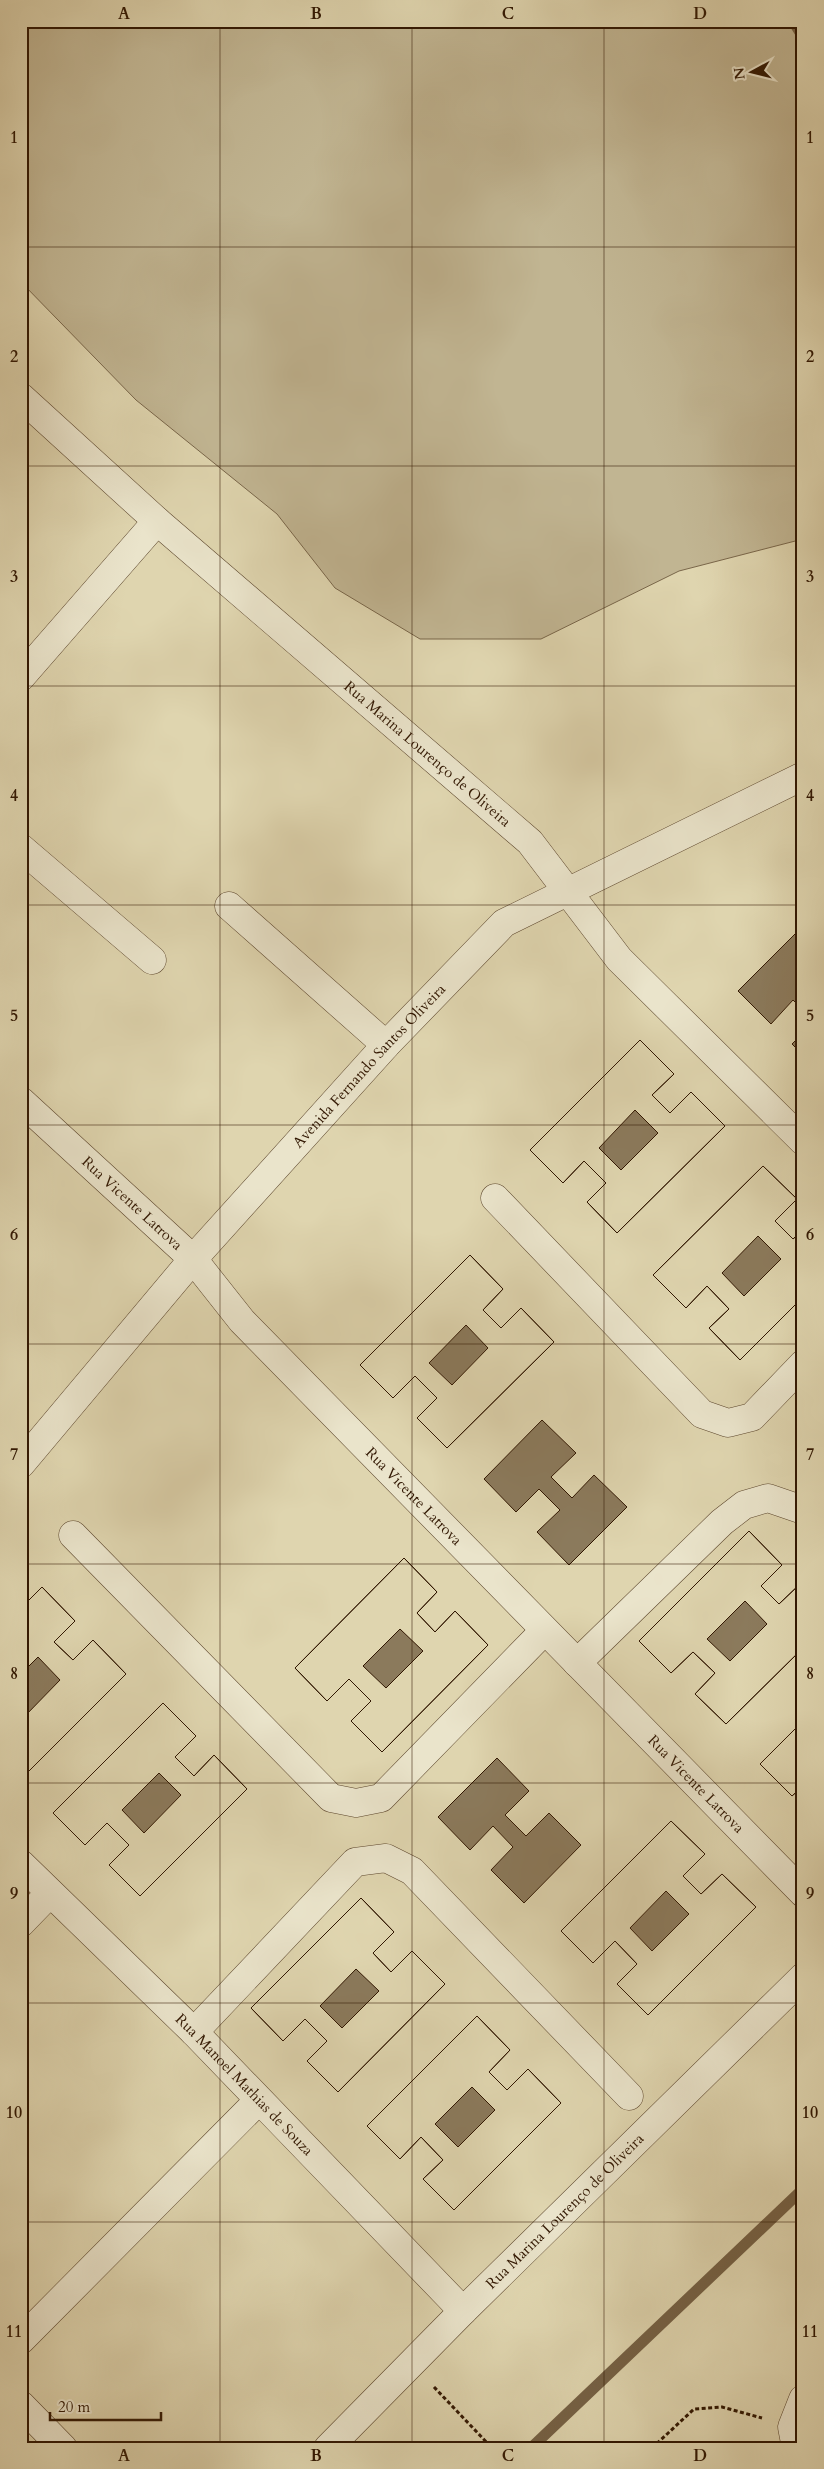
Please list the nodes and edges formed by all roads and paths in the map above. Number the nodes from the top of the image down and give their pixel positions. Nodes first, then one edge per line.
1 (21, 397) edge
2 (157, 520) junction
3 (21, 677) edge
4 (803, 776) edge
5 (21, 848) edge
6 (568, 891) junction
7 (229, 906) dead end
8 (152, 960) dead end
9 (386, 1045) junction
10 (21, 1101) edge
11 (803, 1141) edge
12 (496, 1198) dead end
13 (193, 1259) junction
14 (803, 1364) edge
15 (21, 1464) edge
16 (803, 1510) edge
17 (73, 1535) dead end
18 (544, 1632) junction
19 (577, 1663) junction
20 (21, 1864) edge
21 (50, 1893) junction
22 (803, 1893) edge
23 (21, 1923) edge
24 (803, 1977) edge
25 (194, 2032) junction
26 (628, 2096) dead end
27 (258, 2101) junction
28 (463, 2311) junction
29 (21, 2340) edge
30 (411, 2364) junction
31 (803, 2399) edge
32 (21, 2405) edge
33 (794, 2437) edge
34 (62, 2448) edge
35 (328, 2448) edge
36 (492, 2448) edge
37 (652, 2448) edge

1 - 2 street, Rua Marina Lourenço de Oliveira
2 - 3 street
2 - 6 street, Rua Marina Lourenço de Oliveira
4 - 6 street, Avenida Fernando Santos Oliveira
5 - 8 street
6 - 9 street, Avenida Fernando Santos Oliveira
6 - 11 street, Rua Marina Lourenço de Oliveira
7 - 9 street
9 - 13 street, Avenida Fernando Santos Oliveira
10 - 13 street, Rua Vicente Latrova
12 - 14 street
13 - 15 street, Avenida Fernando Santos Oliveira
13 - 18 street, Rua Vicente Latrova
16 - 19 street
17 - 18 street
18 - 19 street, Rua Vicente Latrova
19 - 22 street, Rua Vicente Latrova
20 - 21 street, Rua Manoel Mathias de Souza
21 - 23 street
21 - 25 street, Rua Manoel Mathias de Souza
24 - 28 street, Rua Marina Lourenço de Oliveira
25 - 26 street
25 - 27 street, Rua Manoel Mathias de Souza
27 - 28 street, Rua Manoel Mathias de Souza
27 - 29 street
28 - 30 street, Rua Marina Lourenço de Oliveira
30 - 35 street, Rua Marina Lourenço de Oliveira
30 - 36 path
31 - 33 street
32 - 34 street
33 - 37 path

